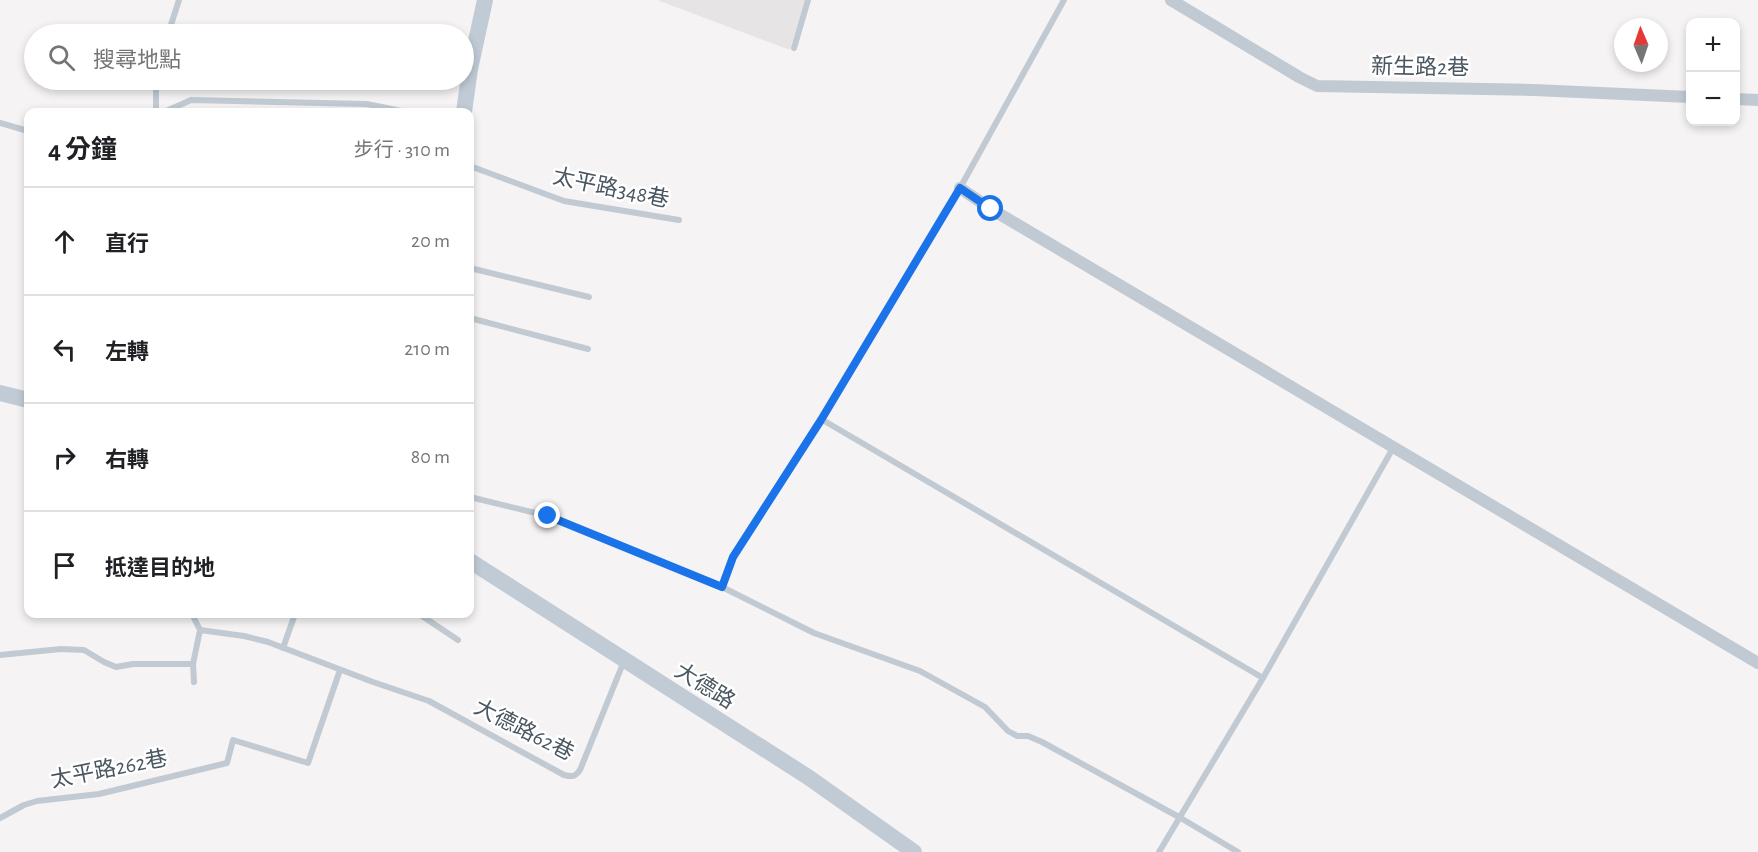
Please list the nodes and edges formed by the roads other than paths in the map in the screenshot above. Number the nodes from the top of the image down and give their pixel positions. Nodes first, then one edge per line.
1 (179, 0) edge
2 (485, 0) edge
3 (808, 0) edge
4 (1064, 0) edge
5 (1171, 0) edge
6 (171, 24) edge
7 (794, 48) dead end
8 (474, 51) edge
9 (156, 90) edge
10 (467, 90) edge
11 (1686, 97) edge
12 (1740, 99) edge
13 (1758, 100) edge
14 (156, 108) edge
15 (173, 108) edge
16 (386, 108) edge
17 (465, 108) edge
18 (0, 123) edge
19 (24, 130) edge
20 (474, 167) edge
21 (960, 188) junction
22 (679, 220) dead end
23 (474, 269) edge
24 (589, 297) dead end
25 (474, 319) edge
26 (588, 349) dead end
27 (0, 393) edge
28 (24, 399) edge
29 (821, 420) junction
30 (1393, 448) junction
31 (474, 498) edge
32 (474, 564) edge
33 (722, 587) junction
34 (194, 618) edge
35 (294, 618) edge
36 (425, 618) edge
37 (200, 630) junction
38 (458, 640) dead end
39 (283, 648) junction
40 (0, 655) edge
41 (624, 660) junction
42 (1758, 663) edge
43 (193, 664) junction
44 (340, 670) junction
45 (1263, 678) junction
46 (194, 682) dead end
47 (1179, 817) junction
48 (0, 818) edge
49 (914, 852) edge
50 (1159, 852) edge
51 (1238, 852) edge

1 - 6 lane
2 - 8 street
3 - 7 lane
4 - 21 lane
5 - 11 street, 新生路2巷
9 - 14 lane
10 - 17 street
12 - 13 street
15 - 16 lane
18 - 19 lane
20 - 22 lane, 太平路348巷
21 - 29 lane
21 - 30 street
23 - 24 lane
25 - 26 lane
27 - 28 street
29 - 33 lane
29 - 45 lane
30 - 42 street
30 - 45 lane
31 - 33 lane
32 - 41 street, 大德路
33 - 47 lane
34 - 37 lane
35 - 39 lane
36 - 38 lane
37 - 39 lane
37 - 43 lane
39 - 44 lane
40 - 43 lane
41 - 44 lane, 大德路62巷
41 - 49 street, 大德路
43 - 46 lane
44 - 48 lane, 太平路262巷
45 - 47 lane
47 - 50 lane
47 - 51 lane

